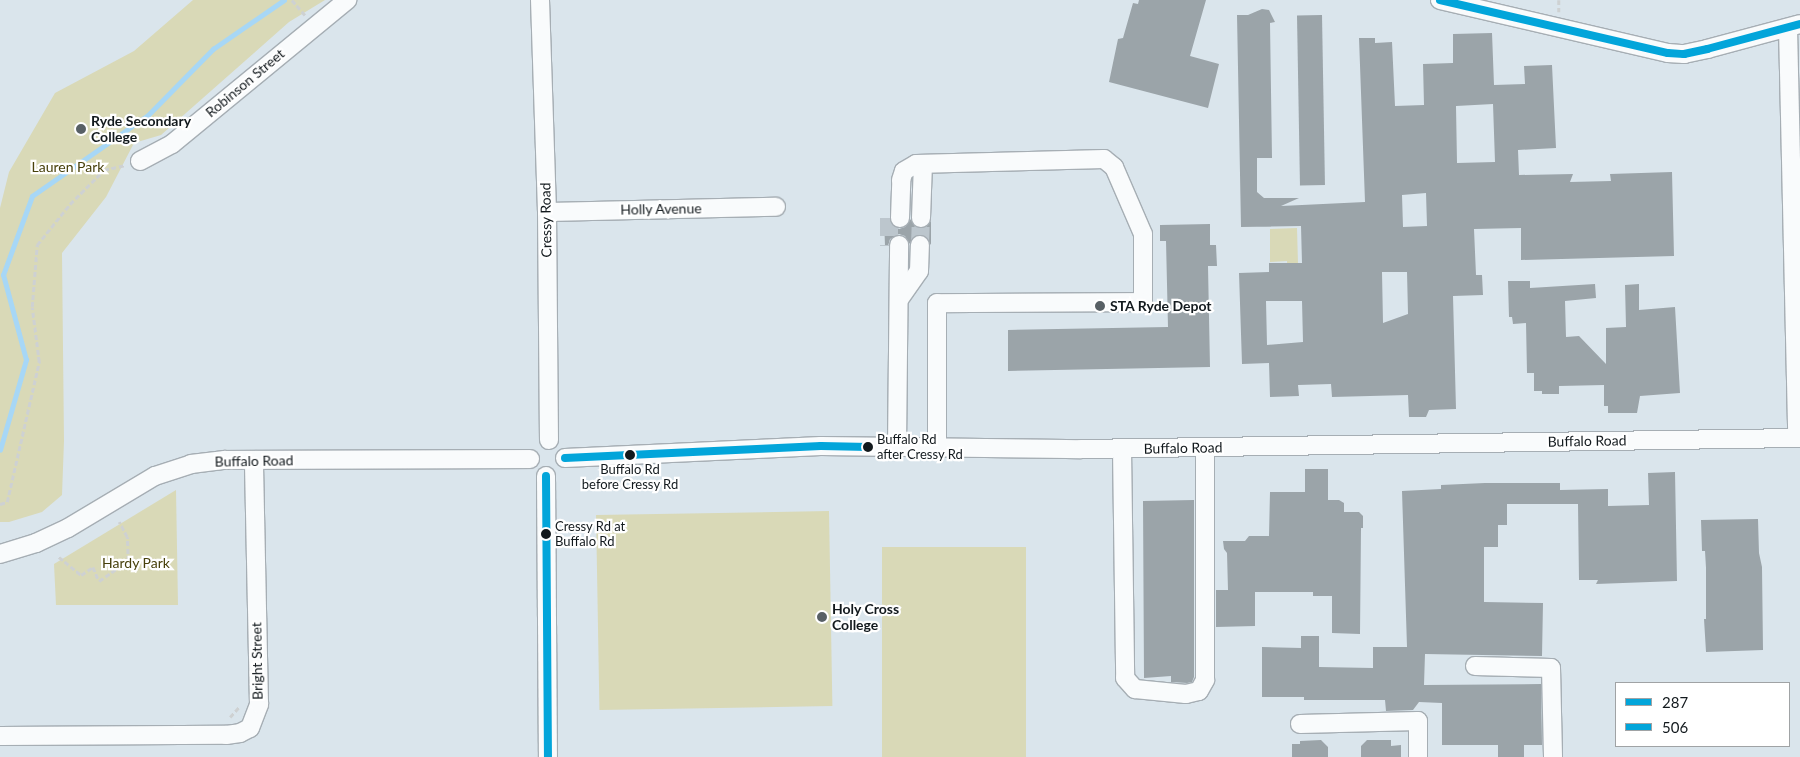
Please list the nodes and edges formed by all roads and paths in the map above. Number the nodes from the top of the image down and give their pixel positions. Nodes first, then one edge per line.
1 (292, 0) edge
2 (347, 0) edge
3 (540, 0) edge
4 (1440, 0) edge
5 (1559, 0) edge
6 (1560, 12) dead end
7 (315, 25) junction
8 (1794, 26) edge
9 (140, 161) joint
10 (923, 164) junction
11 (776, 207) dead end
12 (547, 212) junction
13 (900, 298) junction
14 (1798, 438) edge
15 (549, 440) junction
16 (897, 447) junction
17 (937, 448) junction
18 (1205, 448) junction
19 (1122, 449) junction
20 (530, 458) junction
21 (565, 458) junction
22 (254, 460) junction
23 (546, 476) junction
24 (0, 504) edge
25 (119, 522) dead end
26 (0, 554) edge
27 (59, 557) dead end
28 (1475, 666) dead end
29 (1300, 724) dead end
30 (0, 736) edge
31 (548, 757) edge
32 (1418, 757) edge
33 (1553, 757) edge

1 - 7 path
2 - 7 street, Robinson Street
3 - 12 street, Cressy Road
4 - 8 street
5 - 6 path
7 - 9 street, Robinson Street
8 - 14 street
9 - 24 path
10 - 10 street
10 - 17 street
11 - 12 street, Holly Avenue
12 - 15 street, Cressy Road
13 - 13 street
13 - 16 street
14 - 18 street, Buffalo Road
15 - 20 street
15 - 21 street
16 - 17 street, Buffalo Road
16 - 21 street, Buffalo Road
17 - 19 street, Buffalo Road
18 - 19 street, Buffalo Road
18 - 19 street
20 - 22 street, Buffalo Road
20 - 23 street
21 - 23 street
22 - 26 street, Buffalo Road
22 - 30 street, Bright Street
23 - 31 street
25 - 27 path
28 - 33 street
29 - 32 street

